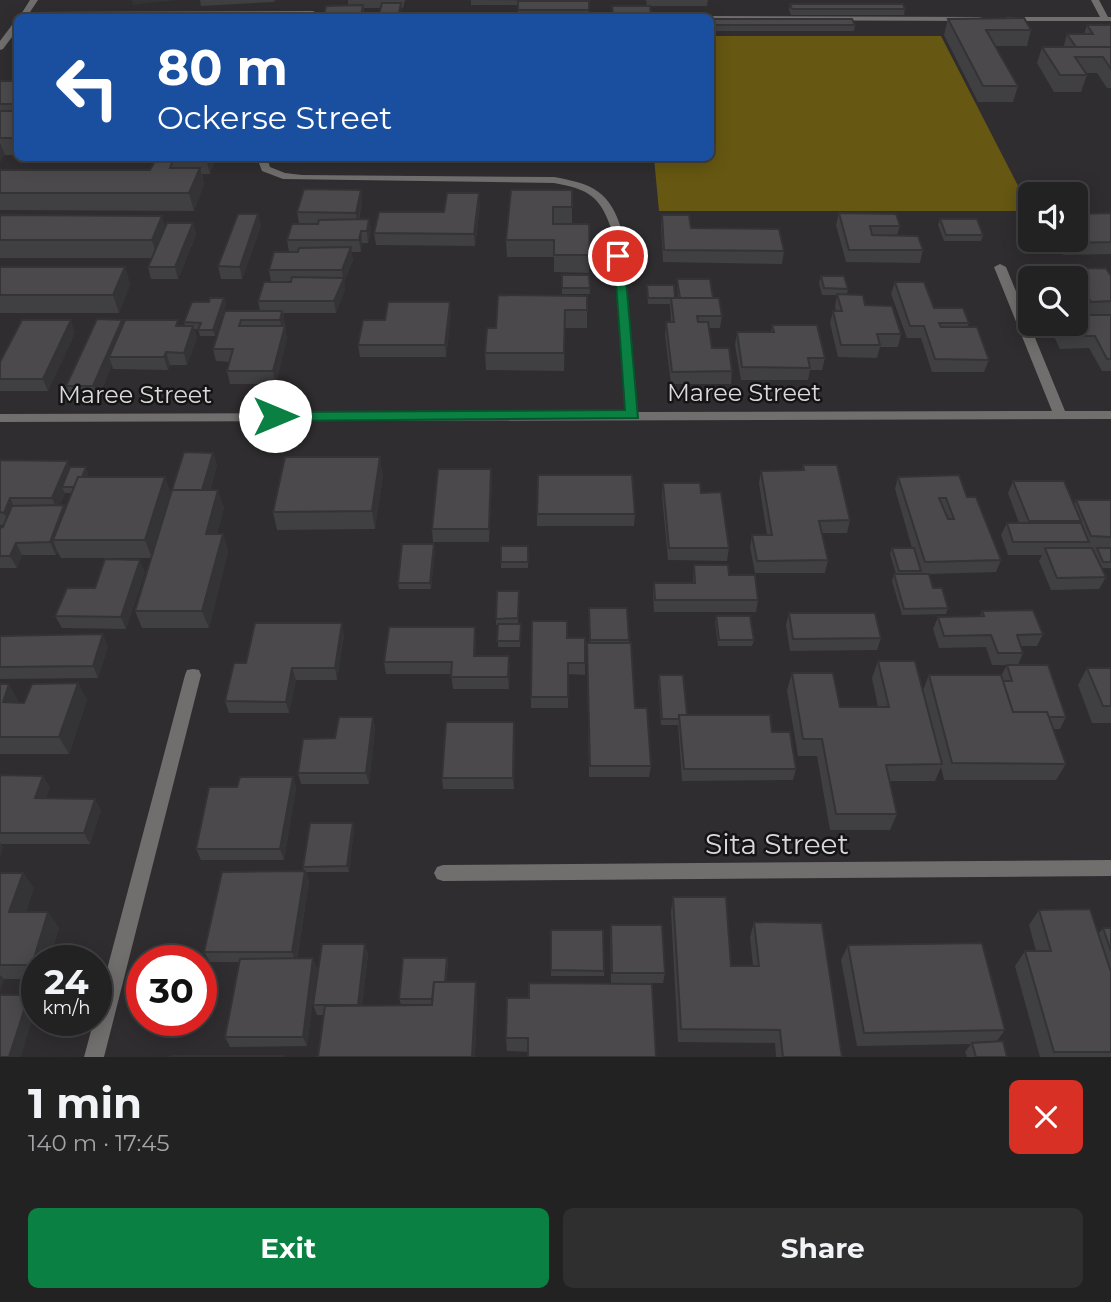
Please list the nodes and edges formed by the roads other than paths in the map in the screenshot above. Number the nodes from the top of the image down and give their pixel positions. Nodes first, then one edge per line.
1 (1095, 0) edge
2 (714, 18) edge
3 (1108, 19) edge
4 (14, 28) edge
5 (0, 47) edge
6 (263, 161) edge
7 (1000, 267) dead end
8 (632, 415) junction
9 (1060, 415) junction
10 (1111, 415) edge
11 (0, 418) edge
12 (193, 676) dead end
13 (1111, 868) edge
14 (443, 873) dead end
15 (94, 1057) edge

1 - 3 street
2 - 3 street
4 - 5 street
6 - 8 street
7 - 9 street
8 - 9 street, Maree Street
8 - 11 street, Maree Street
9 - 10 street, Maree Street
12 - 15 street
13 - 14 street, Sita Street

